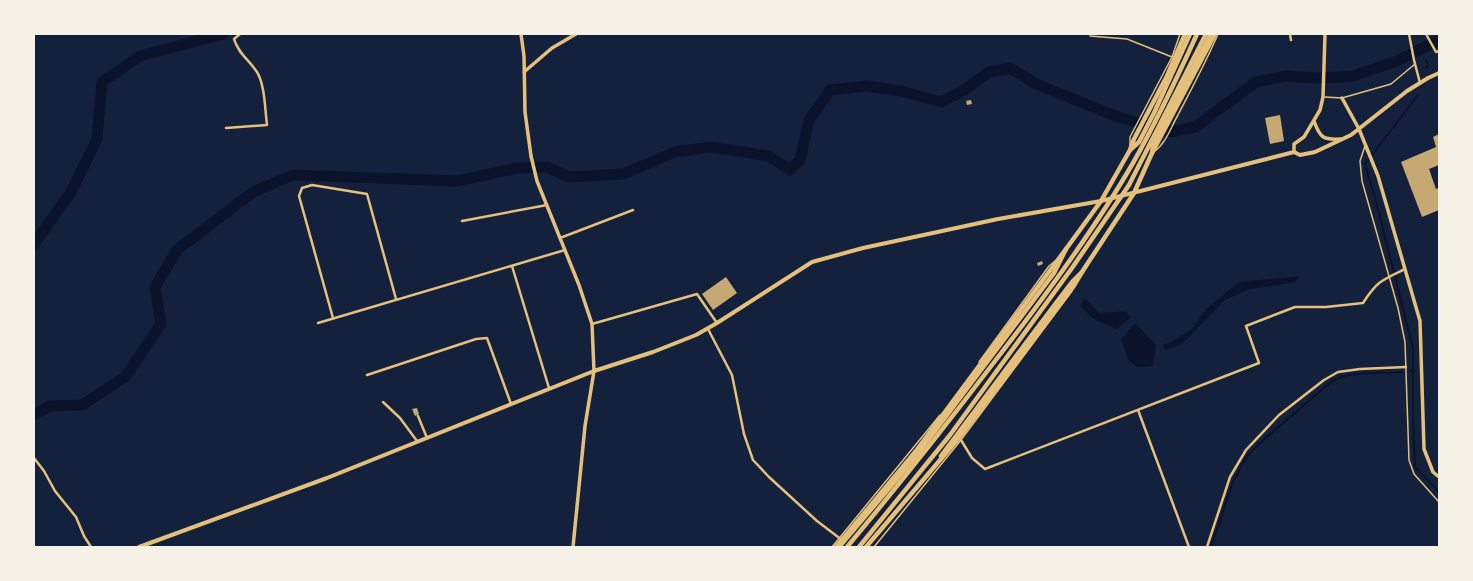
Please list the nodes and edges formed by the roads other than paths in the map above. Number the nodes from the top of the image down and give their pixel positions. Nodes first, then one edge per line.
1 (240, 34) edge
2 (521, 34) edge
3 (576, 34) edge
4 (1180, 34) edge
5 (1185, 34) edge
6 (1190, 34) edge
7 (1197, 34) edge
8 (1206, 34) edge
9 (1211, 34) edge
10 (1215, 34) edge
11 (1218, 34) edge
12 (1290, 34) edge
13 (1325, 34) edge
14 (1409, 34) edge
15 (1426, 34) edge
16 (1090, 36) dead end
17 (1291, 40) dead end
18 (1439, 51) edge
19 (1172, 57) junction
20 (1416, 64) junction
21 (524, 72) junction
22 (1439, 74) edge
23 (1420, 82) junction
24 (1323, 97) junction
25 (1342, 98) junction
26 (1145, 119) junction
27 (1314, 121) junction
28 (1168, 125) junction
29 (226, 128) dead end
30 (1359, 128) junction
31 (1342, 139) junction
32 (1365, 146) junction
33 (1294, 152) junction
34 (1134, 193) junction
35 (1101, 201) junction
36 (547, 205) junction
37 (633, 210) dead end
38 (462, 221) dead end
39 (560, 238) junction
40 (566, 250) junction
41 (1066, 250) junction
42 (512, 266) junction
43 (1405, 269) junction
44 (1082, 272) junction
45 (1390, 276) junction
46 (396, 299) junction
47 (333, 318) junction
48 (318, 323) dead end
49 (717, 323) junction
50 (592, 324) junction
51 (708, 329) junction
52 (1406, 367) junction
53 (594, 371) junction
54 (366, 375) dead end
55 (550, 389) junction
56 (384, 402) dead end
57 (511, 404) junction
58 (1138, 410) junction
59 (418, 416) dead end
60 (427, 438) junction
61 (961, 440) junction
62 (417, 441) junction
63 (34, 458) edge
64 (1439, 477) edge
65 (1439, 502) edge
66 (840, 539) junction
67 (844, 542) junction
68 (91, 547) edge
69 (138, 547) edge
70 (573, 547) edge
71 (832, 547) edge
72 (836, 547) edge
73 (839, 547) edge
74 (847, 547) edge
75 (851, 547) edge
76 (859, 547) edge
77 (867, 547) edge
78 (874, 547) edge
79 (1189, 547) edge
80 (1207, 547) edge

1 - 29 street
2 - 21 street
3 - 21 street
4 - 19 lane
5 - 26 main road
6 - 26 main road
7 - 74 main road
8 - 76 main road
9 - 28 main road
10 - 28 main road
11 - 28 lane
12 - 17 street
13 - 24 street
14 - 20 street
15 - 18 street
16 - 19 lane
19 - 26 lane
20 - 23 street
20 - 25 lane
21 - 36 street
22 - 23 main road
23 - 30 main road
24 - 25 lane
24 - 27 street
25 - 30 street
26 - 35 main road
27 - 31 street
27 - 33 street
28 - 34 main road
30 - 31 main road
30 - 32 street
31 - 33 main road
32 - 43 street
32 - 45 lane
33 - 34 main road
34 - 35 main road
34 - 44 main road
35 - 41 main road
35 - 49 main road
36 - 38 street
36 - 39 street
37 - 39 street
39 - 40 street
40 - 42 street
40 - 50 street
41 - 66 lane
41 - 67 main road
41 - 72 main road
42 - 46 street
42 - 55 street
43 - 45 street
43 - 64 street
44 - 61 lane
44 - 77 main road
44 - 77 main road
45 - 52 lane
45 - 58 street
46 - 47 street
46 - 47 street
47 - 48 street
49 - 50 street
49 - 51 main road
50 - 53 street
51 - 53 main road
51 - 66 street
52 - 65 lane
52 - 80 street
53 - 55 main road
53 - 70 street
54 - 57 street
55 - 57 main road
56 - 62 street
57 - 60 main road
58 - 61 street
58 - 79 street
59 - 60 street
60 - 62 main road
61 - 78 lane
62 - 69 main road
63 - 68 street
66 - 67 street
66 - 71 lane
67 - 73 main road
67 - 75 street

